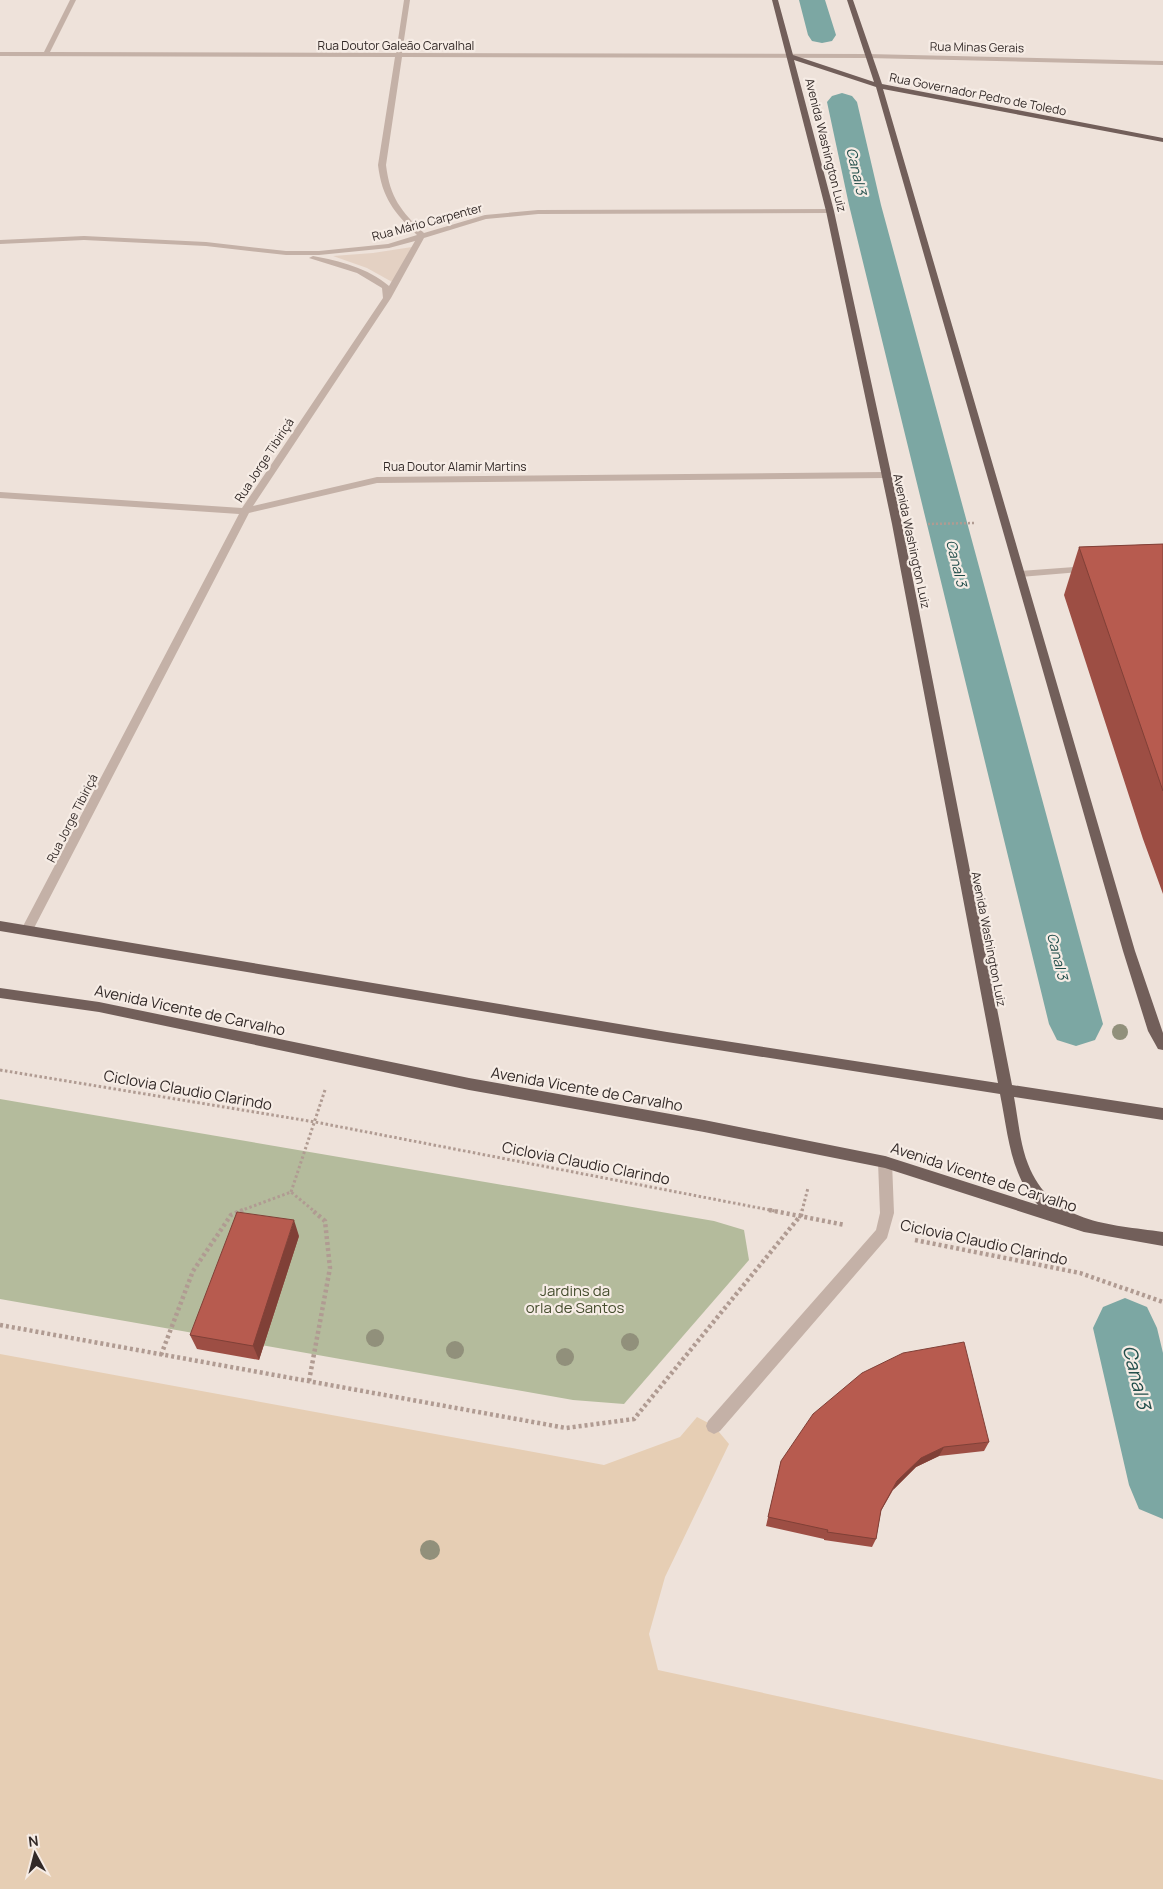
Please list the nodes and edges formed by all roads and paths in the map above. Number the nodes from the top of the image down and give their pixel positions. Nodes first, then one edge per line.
1 (73, 0) edge
2 (407, 0) edge
3 (775, 0) edge
4 (850, 0) edge
5 (0, 54) edge
6 (46, 54) junction
7 (398, 56) junction
8 (868, 56) junction
9 (792, 57) junction
10 (1163, 63) edge
11 (879, 86) junction
12 (1163, 140) edge
13 (830, 211) junction
14 (422, 235) junction
15 (0, 242) edge
16 (286, 252) junction
17 (386, 298) junction
18 (885, 475) junction
19 (0, 495) edge
20 (245, 510) junction
21 (1005, 522) junction
22 (897, 524) junction
23 (1096, 568) edge
24 (1020, 574) junction
25 (0, 926) edge
26 (27, 930) junction
27 (0, 993) edge
28 (1163, 1044) edge
29 (0, 1070) edge
30 (325, 1090) dead end
31 (1005, 1091) junction
32 (1163, 1114) edge
33 (314, 1122) junction
34 (885, 1162) junction
35 (808, 1188) dead end
36 (291, 1192) junction
37 (801, 1215) junction
38 (1084, 1226) junction
39 (882, 1233) junction
40 (1163, 1240) edge
41 (1163, 1302) edge
42 (0, 1325) edge
43 (161, 1354) junction
44 (309, 1381) junction
45 (714, 1426) dead end

1 - 6 street
2 - 7 street
3 - 9 main road, Avenida Washington Luiz
4 - 8 main road
5 - 6 street, Rua Doutor Galeão Carvalhal
6 - 7 street, Rua Doutor Galeão Carvalhal
7 - 9 street, Rua Doutor Galeão Carvalhal
7 - 14 street
8 - 9 street, Rua Minas Gerais
8 - 10 street, Rua Minas Gerais
8 - 11 main road
9 - 11 main road, Rua Governador Pedro de Toledo
9 - 13 main road, Avenida Washington Luiz
11 - 12 main road, Rua Governador Pedro de Toledo
11 - 21 main road
13 - 14 street, Rua Mário Carpenter
13 - 18 main road, Avenida Washington Luiz
14 - 16 street, Rua Mário Carpenter
14 - 17 street, Rua Jorge Tibiriçá
15 - 16 street, Rua Mário Carpenter
16 - 17 street
17 - 20 street, Rua Jorge Tibiriçá
18 - 20 street, Rua Doutor Alamir Martins
18 - 22 main road, Avenida Washington Luiz
19 - 20 street, Rua Doutor Alamir Martins
20 - 26 street, Rua Jorge Tibiriçá
21 - 22 path
21 - 24 main road
22 - 31 main road, Avenida Washington Luiz
23 - 24 street
24 - 28 main road
25 - 26 main road
26 - 31 main road
27 - 34 main road, Avenida Vicente de Carvalho
29 - 33 path, Ciclovia Claudio Clarindo
30 - 33 path
31 - 32 main road
31 - 38 main road, Avenida Washington Luiz
33 - 36 path
33 - 37 path, Ciclovia Claudio Clarindo
34 - 38 main road, Avenida Vicente de Carvalho
34 - 39 street
35 - 37 path
36 - 43 path
36 - 44 path
37 - 39 path, Ciclovia Claudio Clarindo
37 - 44 path
38 - 40 main road, Avenida Vicente de Carvalho
39 - 41 path, Ciclovia Claudio Clarindo
39 - 45 street
42 - 43 path
43 - 44 path

